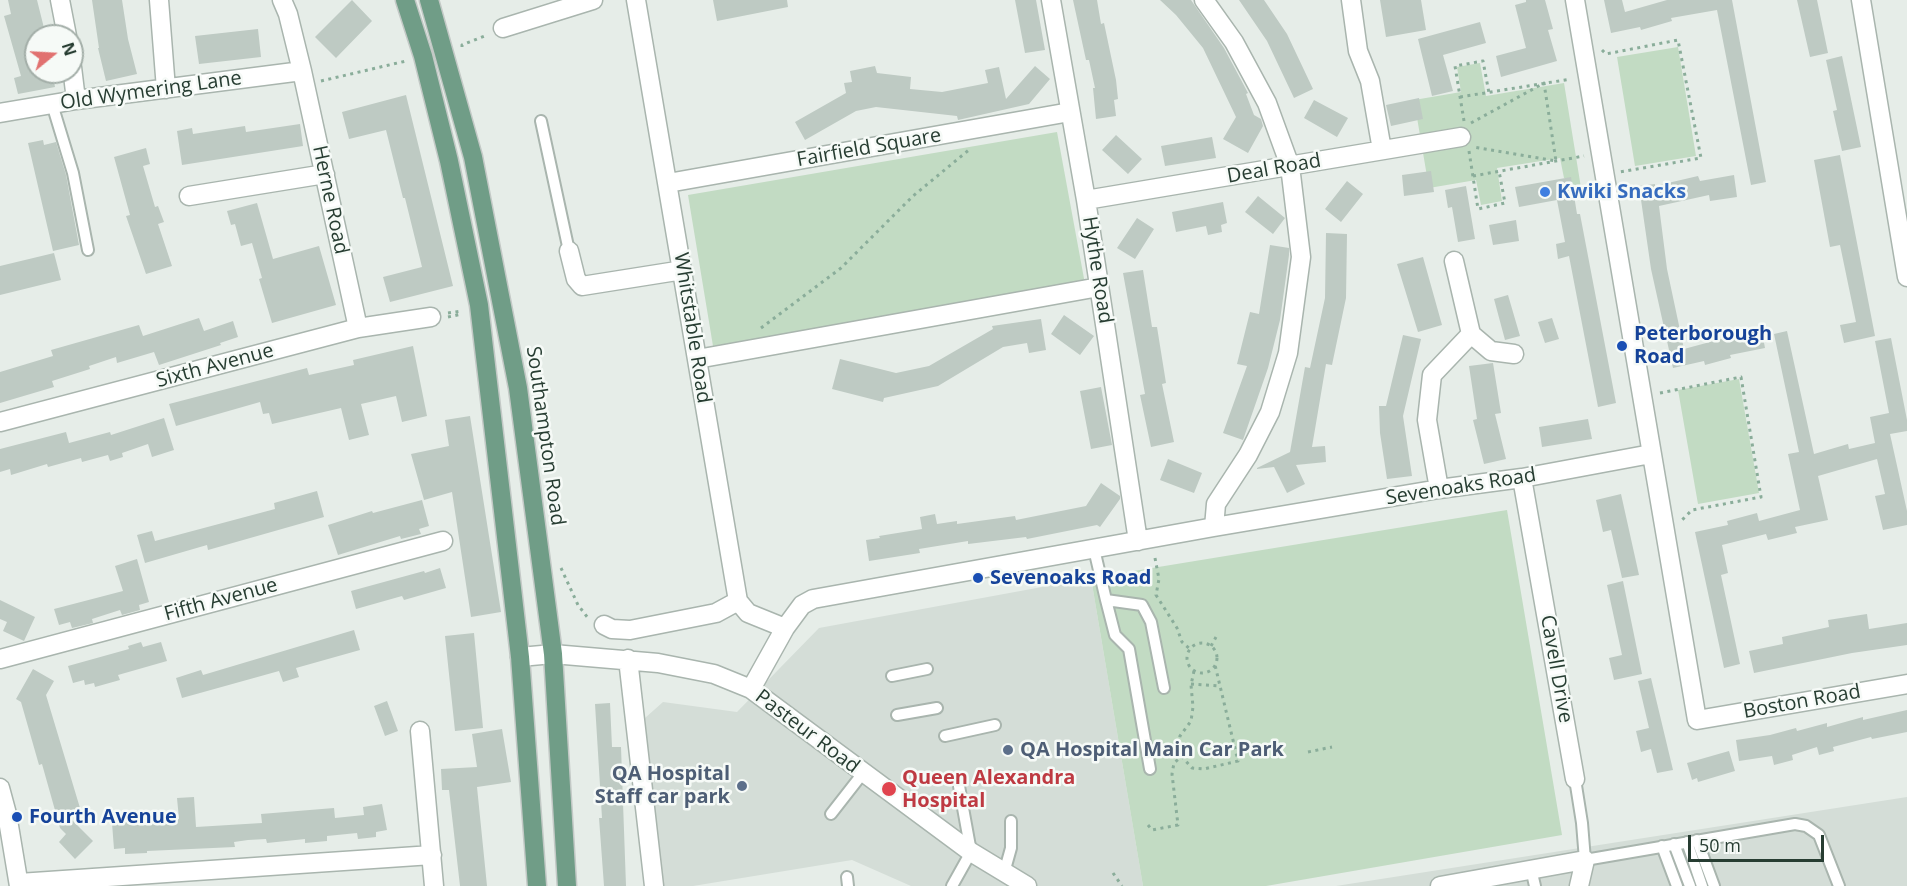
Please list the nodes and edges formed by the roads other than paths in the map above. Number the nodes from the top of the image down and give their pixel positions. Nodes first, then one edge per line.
1 (60, 0) edge
2 (159, 0) edge
3 (282, 0) edge
4 (405, 0) edge
5 (429, 0) edge
6 (593, 0) edge
7 (636, 0) edge
8 (1051, 0) edge
9 (1204, 0) edge
10 (1351, 0) edge
11 (1575, 0) edge
12 (1861, 0) edge
13 (65, 24) edge
14 (503, 28) road end
15 (303, 78) junction
16 (74, 84) edge
17 (166, 89) junction
18 (76, 100) junction
19 (52, 104) junction
20 (1070, 112) junction
21 (0, 113) edge
22 (541, 122) dead end
23 (1465, 137) road end
24 (1382, 150) junction
25 (1290, 166) junction
26 (326, 174) junction
27 (668, 183) junction
28 (189, 196) dead end
29 (1086, 200) junction
30 (88, 250) dead end
31 (569, 251) joint
32 (1454, 261) dead end
33 (682, 270) junction
34 (1907, 277) edge
35 (1099, 288) junction
36 (431, 317) dead end
37 (358, 328) junction
38 (1471, 334) junction
39 (1514, 354) dead end
40 (698, 359) junction
41 (0, 422) edge
42 (1650, 454) junction
43 (1522, 478) junction
44 (1439, 489) junction
45 (1214, 526) junction
46 (443, 541) dead end
47 (1138, 541) junction
48 (1094, 549) junction
49 (1106, 600) junction
50 (738, 601) junction
51 (597, 622) road end
52 (785, 628) junction
53 (553, 654) junction
54 (520, 657) junction
55 (0, 659) edge
56 (627, 659) junction
57 (927, 669) dead end
58 (892, 676) dead end
59 (1907, 684) edge
60 (1164, 688) dead end
61 (751, 689) junction
62 (938, 708) dead end
63 (897, 715) dead end
64 (995, 725) dead end
65 (420, 731) dead end
66 (945, 736) dead end
67 (1150, 769) dead end
68 (863, 773) junction
69 (1575, 779) joint
70 (959, 786) dead end
71 (0, 788) edge
72 (831, 814) dead end
73 (1011, 821) dead end
74 (1692, 841) junction
75 (1674, 844) junction
76 (1662, 846) junction
77 (971, 852) junction
78 (432, 855) junction
79 (1586, 860) junction
80 (1004, 873) junction
81 (1533, 878) edge
82 (19, 885) edge
83 (434, 886) edge
84 (537, 886) edge
85 (567, 886) edge
86 (654, 886) edge
87 (952, 886) edge
88 (1027, 886) edge
89 (1440, 886) edge
90 (1579, 886) edge
91 (1677, 886) edge
92 (1690, 886) edge
93 (1702, 886) edge
94 (1714, 886) edge
95 (1839, 886) edge

1 - 13 street
2 - 17 street
3 - 15 street, Herne Road
4 - 54 main road
5 - 53 main road, Southampton Road
6 - 14 street
7 - 27 street, Whitstable Road
8 - 20 street, Hythe Road
9 - 25 street
10 - 24 street
11 - 42 street
12 - 34 street
15 - 17 street, Old Wymering Lane
15 - 26 street, Herne Road
16 - 18 street
17 - 18 street, Old Wymering Lane
18 - 19 street, Old Wymering Lane
19 - 21 street, Old Wymering Lane
19 - 30 lane
20 - 27 street, Fairfield Square
20 - 29 street, Hythe Road
22 - 31 lane
23 - 24 street, Deal Road
24 - 25 street, Deal Road
25 - 29 street, Deal Road
25 - 45 street
26 - 28 street
26 - 37 street, Herne Road
27 - 33 street, Whitstable Road
29 - 35 street, Hythe Road
31 - 33 street
32 - 38 street
33 - 40 street, Whitstable Road
35 - 40 street
35 - 47 street, Hythe Road
36 - 37 street, Sixth Avenue
37 - 41 street, Sixth Avenue
38 - 39 street
38 - 44 street
40 - 50 street, Whitstable Road
42 - 43 street, Sevenoaks Road
42 - 59 street, Boston Road
43 - 44 street, Sevenoaks Road
43 - 69 street, Cavell Drive
44 - 45 street, Sevenoaks Road
45 - 47 street, Sevenoaks Road
46 - 55 street, Fifth Avenue
47 - 48 street, Sevenoaks Road
48 - 49 lane
48 - 52 street, Sevenoaks Road
49 - 60 lane
49 - 67 lane
50 - 51 street
50 - 52 street
52 - 61 street, Sevenoaks Road
53 - 54 street, Pasteur Road
53 - 56 street, Pasteur Road
53 - 85 main road, Southampton Road
54 - 84 main road
56 - 61 street, Pasteur Road
56 - 86 street
57 - 58 lane
61 - 68 street, Pasteur Road
62 - 63 lane
64 - 66 lane
65 - 78 street
68 - 72 lane
68 - 77 street, Pasteur Road
69 - 79 lane, Cavell Drive
70 - 77 lane
71 - 82 street
73 - 80 lane
74 - 75 lane
74 - 93 lane
74 - 94 lane
74 - 95 lane
75 - 76 lane
75 - 92 lane
76 - 79 lane
76 - 91 lane
77 - 80 street, Pasteur Road
77 - 87 lane
78 - 82 street
78 - 83 street
79 - 81 street
79 - 90 street
80 - 88 street, Pasteur Road
81 - 89 street

